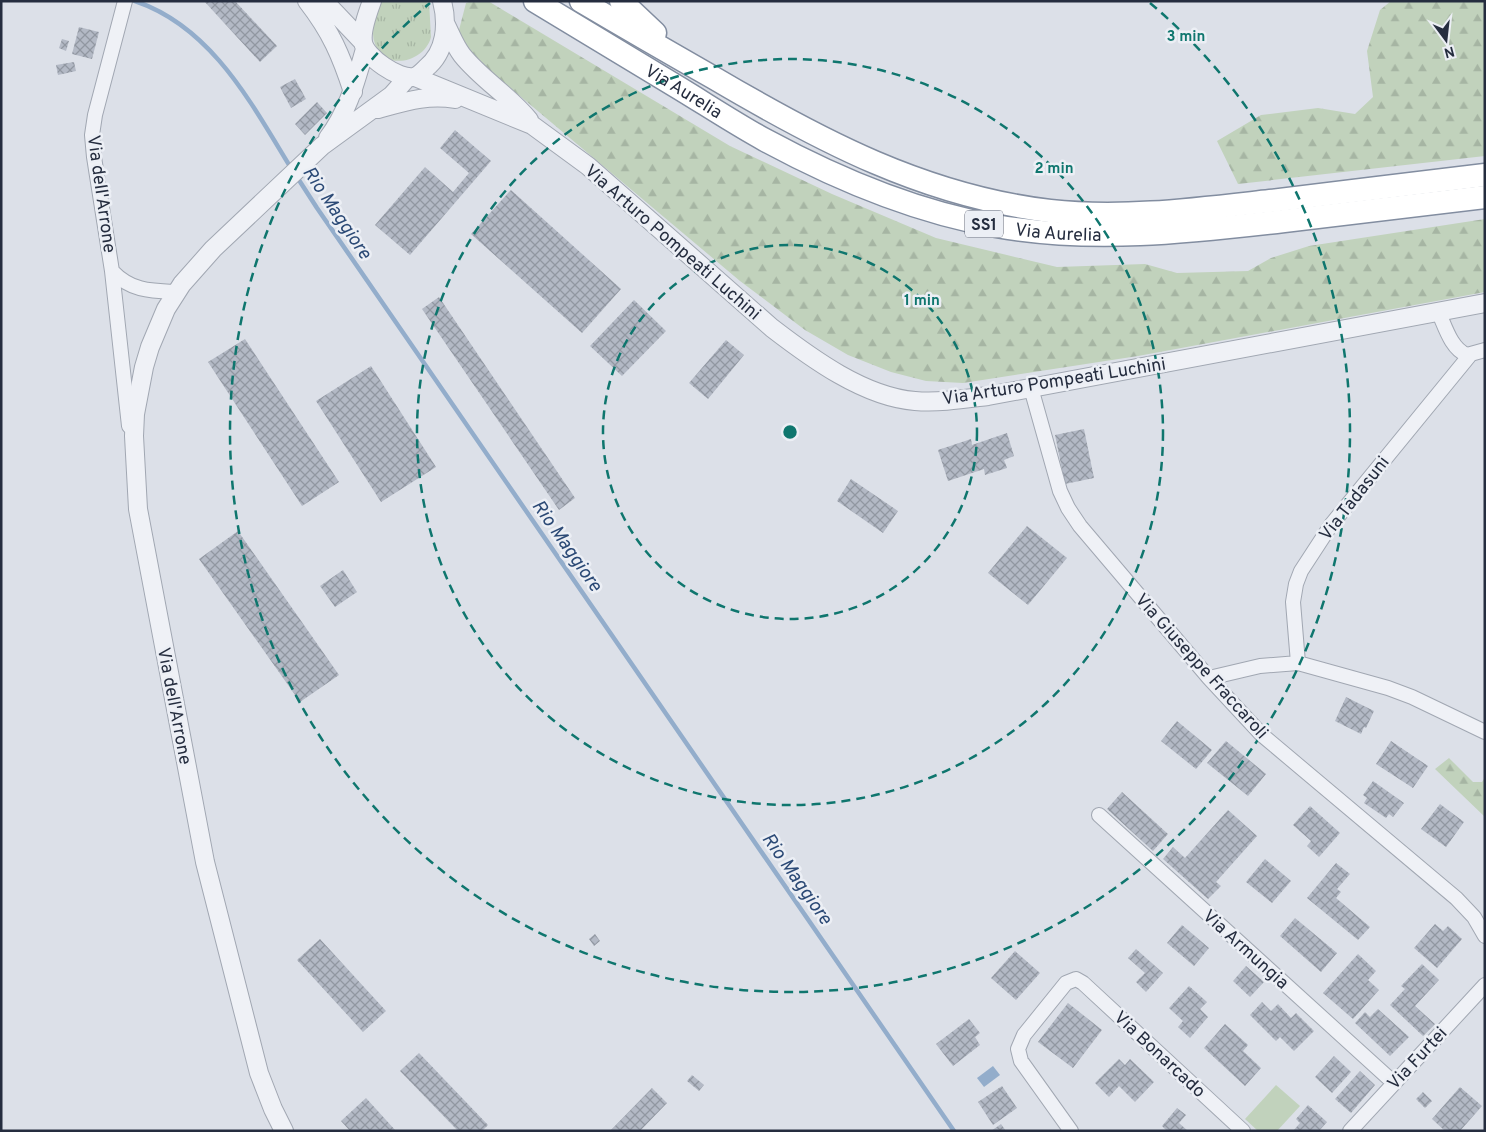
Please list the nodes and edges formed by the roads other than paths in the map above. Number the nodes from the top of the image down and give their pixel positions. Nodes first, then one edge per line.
1 (307, 1) edge
2 (324, 1) edge
3 (372, 1) edge
4 (535, 1) edge
5 (581, 1) edge
6 (621, 1) edge
7 (123, 8) edge
8 (445, 10) edge
9 (364, 45) junction
10 (412, 77) junction
11 (353, 92) junction
12 (740, 94) junction
13 (487, 105) junction
14 (370, 111) junction
15 (532, 125) junction
16 (319, 149) junction
17 (1485, 175) edge
18 (1485, 197) edge
19 (112, 271) junction
20 (176, 292) junction
21 (1485, 302) edge
22 (1438, 311) junction
23 (1485, 350) edge
24 (1470, 355) junction
25 (1031, 388) junction
26 (136, 478) junction
27 (1298, 663) junction
28 (1209, 678) junction
29 (1485, 732) edge
30 (1099, 815) dead end
31 (1485, 936) edge
32 (1485, 985) edge
33 (1394, 1083) junction
34 (284, 1131) edge
35 (1071, 1131) edge
36 (1243, 1131) edge
37 (1350, 1131) edge

1 - 11 street
2 - 9 street
3 - 9 street
4 - 18 highway, Via Aurelia / SS1
5 - 12 highway, Via Aurelia / SS1
6 - 12 highway
7 - 19 street, Via dell'Arrone
8 - 10 street
8 - 15 street, Via Arturo Pompeati Luchini
9 - 10 street, Via Arturo Pompeati Luchini
9 - 11 street
10 - 13 street, Via Arturo Pompeati Luchini
10 - 14 street
11 - 16 street
12 - 17 highway, Via Aurelia / SS1
13 - 14 street, Via Arturo Pompeati Luchini
13 - 15 street, Via Arturo Pompeati Luchini
14 - 16 street
15 - 25 street, Via Arturo Pompeati Luchini
16 - 20 street
19 - 20 street, Via dell'Arrone
19 - 26 street, Via dell'Arrone
20 - 26 street
21 - 22 street, Via Arturo Pompeati Luchini
22 - 24 street
22 - 25 street, Via Arturo Pompeati Luchini
23 - 24 street
24 - 27 street, Via Tadasuni
25 - 28 street, Via Giuseppe Fraccaroli
26 - 34 street, Via dell'Arrone
27 - 28 street
27 - 29 street
28 - 31 street, Via Giuseppe Fraccaroli
30 - 33 street, Via Armungia
32 - 33 street, Via Furtei
33 - 37 street, Via Furtei
35 - 36 street, Via Bonarcado

